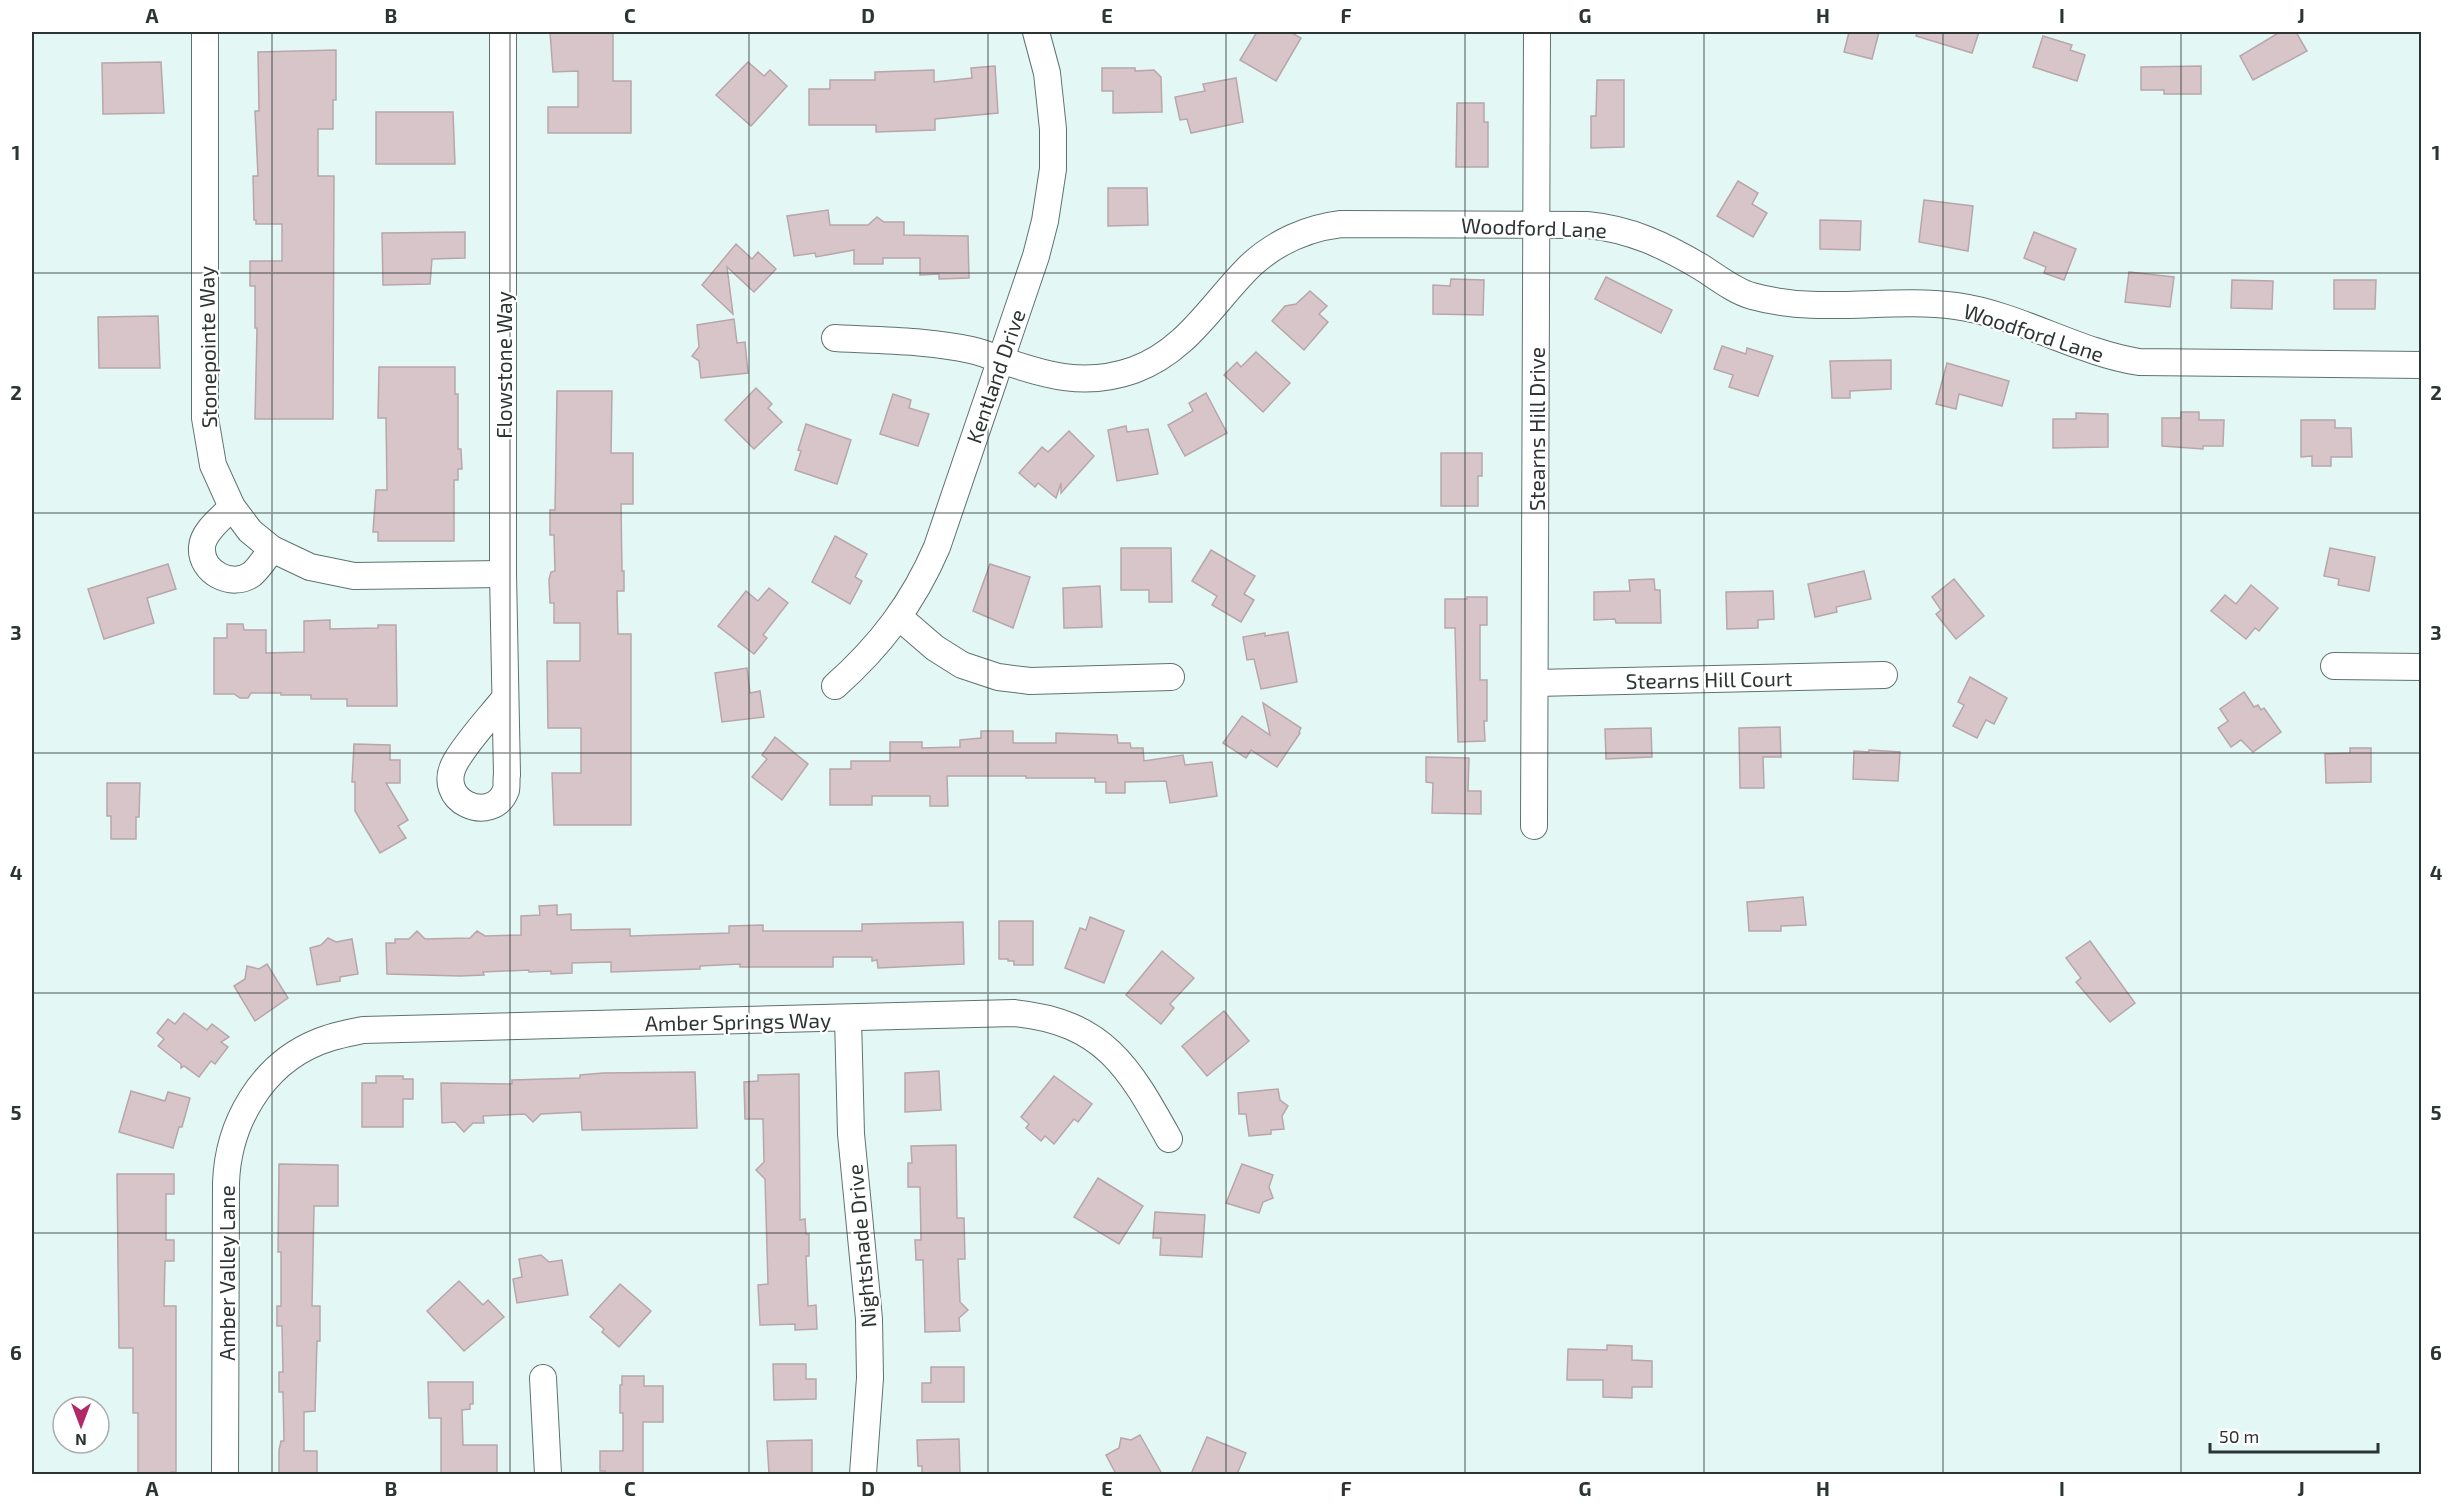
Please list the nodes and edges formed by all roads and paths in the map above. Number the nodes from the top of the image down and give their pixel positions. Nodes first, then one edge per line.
1 (205, 32) edge
2 (503, 32) edge
3 (1036, 32) edge
4 (1537, 32) edge
5 (1536, 224) junction
6 (834, 338) dead end
7 (1001, 360) junction
8 (2421, 365) edge
9 (232, 507) junction
10 (272, 549) junction
11 (503, 574) junction
12 (899, 617) junction
13 (2334, 666) dead end
14 (2421, 667) edge
15 (1884, 675) dead end
16 (1171, 677) dead end
17 (1534, 683) junction
18 (835, 686) dead end
19 (505, 698) dead end
20 (1534, 826) dead end
21 (848, 1018) junction
22 (265, 1081) joint
23 (1169, 1139) dead end
24 (543, 1378) dead end
25 (225, 1474) edge
26 (548, 1474) edge
27 (863, 1474) edge

1 - 9 street, Stonepointe Way
2 - 11 street, Flowstone Way
3 - 7 street, Kentland Drive
4 - 5 street, Stearns Hill Drive
5 - 7 street, Woodford Lane
5 - 8 street, Woodford Lane
5 - 17 street, Stearns Hill Drive
6 - 7 street, Woodford Lane
7 - 12 street, Kentland Drive
9 - 10 street, Stonepointe Way
9 - 10 street
10 - 11 street, Stonepointe Way
11 - 19 street, Flowstone Way
12 - 16 street
12 - 18 street, Kentland Drive
13 - 14 street
15 - 17 street, Stearns Hill Court
17 - 20 street, Stearns Hill Drive
21 - 22 street, Amber Springs Way
21 - 23 street, Amber Springs Way
21 - 27 street, Nightshade Drive
22 - 25 street, Amber Valley Lane
24 - 26 street

